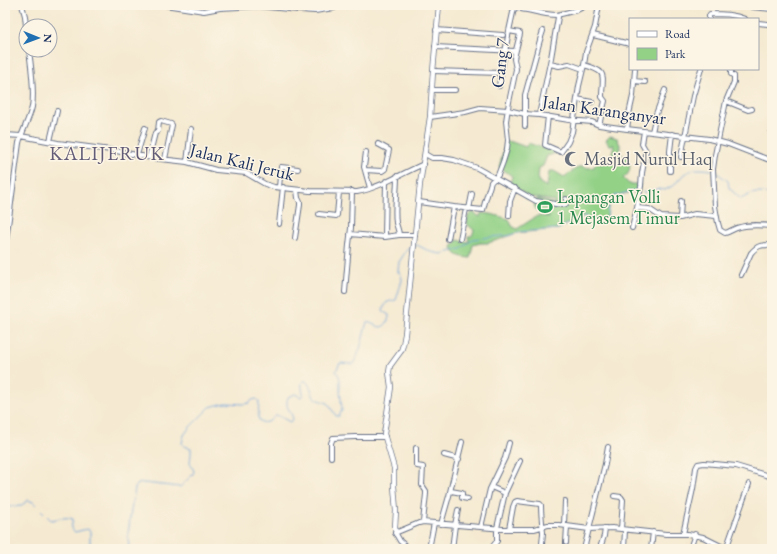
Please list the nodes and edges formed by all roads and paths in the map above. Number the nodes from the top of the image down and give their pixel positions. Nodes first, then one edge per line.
1 (22, 5) edge
2 (165, 5) edge
3 (340, 5) edge
4 (439, 5) edge
5 (507, 5) edge
6 (587, 5) edge
7 (598, 6) edge
8 (752, 7) dead end
9 (514, 8) junction
10 (772, 9) edge
11 (558, 16) junction
12 (24, 18) edge
13 (709, 18) edge
14 (742, 18) edge
15 (759, 23) edge
16 (772, 26) edge
17 (436, 30) junction
18 (509, 31) junction
19 (543, 31) dead end
20 (503, 35) dead end
21 (593, 35) junction
22 (629, 44) edge
23 (435, 47) junction
24 (506, 50) junction
25 (515, 51) junction
26 (30, 58) edge
27 (550, 64) junction
28 (584, 67) junction
29 (635, 70) edge
30 (701, 70) edge
31 (731, 70) edge
32 (433, 71) junction
33 (499, 73) junction
34 (634, 81) junction
35 (645, 82) dead end
36 (499, 86) dead end
37 (432, 90) junction
38 (455, 90) dead end
39 (665, 90) dead end
40 (577, 99) junction
41 (726, 101) junction
42 (592, 102) dead end
43 (752, 109) dead end
44 (508, 110) junction
45 (57, 111) dead end
46 (525, 114) junction
47 (538, 115) junction
48 (548, 116) junction
49 (430, 117) junction
50 (574, 121) junction
51 (599, 125) junction
52 (525, 126) dead end
53 (145, 128) dead end
54 (191, 129) dead end
55 (627, 129) junction
56 (644, 131) junction
57 (652, 132) junction
58 (672, 134) junction
59 (5, 135) edge
60 (21, 136) junction
61 (685, 136) junction
62 (50, 141) junction
63 (718, 141) junction
64 (378, 144) dead end
65 (366, 152) dead end
66 (137, 155) junction
67 (149, 157) junction
68 (681, 157) dead end
69 (425, 158) junction
70 (165, 159) junction
71 (772, 161) edge
72 (187, 162) junction
73 (298, 169) dead end
74 (364, 170) junction
75 (670, 171) dead end
76 (397, 176) junction
77 (495, 177) junction
78 (386, 181) junction
79 (281, 187) junction
80 (370, 188) junction
81 (515, 188) junction
82 (297, 190) junction
83 (352, 191) junction
84 (339, 192) junction
85 (472, 194) dead end
86 (434, 198) dead end
87 (566, 199) dead end
88 (681, 201) dead end
89 (419, 202) junction
90 (434, 204) junction
91 (454, 207) junction
92 (637, 208) junction
93 (468, 209) junction
94 (7, 211) edge
95 (319, 214) dead end
96 (509, 216) dead end
97 (716, 216) junction
98 (680, 218) junction
99 (279, 224) dead end
100 (772, 226) edge
101 (632, 228) dead end
102 (350, 234) junction
103 (399, 235) junction
104 (415, 235) junction
105 (385, 237) junction
106 (295, 238) dead end
107 (448, 239) dead end
108 (460, 239) dead end
109 (772, 245) edge
110 (5, 248) edge
111 (741, 275) dead end
112 (345, 292) dead end
113 (385, 437) junction
114 (462, 442) dead end
115 (509, 444) dead end
116 (608, 447) dead end
117 (416, 448) dead end
118 (444, 455) dead end
119 (331, 457) dead end
120 (459, 459) junction
121 (520, 462) dead end
122 (772, 477) edge
123 (749, 484) dead end
124 (491, 487) junction
125 (450, 491) junction
126 (505, 493) junction
127 (614, 496) dead end
128 (468, 499) dead end
129 (565, 502) dead end
130 (458, 510) dead end
131 (423, 522) junction
132 (434, 523) junction
133 (441, 524) junction
134 (455, 525) junction
135 (565, 525) junction
136 (481, 527) junction
137 (542, 527) junction
138 (497, 528) junction
139 (605, 528) junction
140 (509, 529) junction
141 (589, 529) junction
142 (623, 530) junction
143 (653, 532) junction
144 (396, 533) junction
145 (683, 534) junction
146 (695, 534) junction
147 (566, 543) dead end
148 (542, 546) dead end
149 (600, 548) dead end
150 (409, 549) edge
151 (429, 549) edge
152 (452, 549) edge
153 (493, 549) edge
154 (584, 549) edge
155 (624, 549) edge
156 (651, 549) edge
157 (690, 549) edge
158 (726, 549) edge

1 - 12 street
2 - 3 street
4 - 17 street
5 - 9 street
6 - 11 street
7 - 21 street
8 - 10 street
9 - 11 street
9 - 18 street, Gang 7
11 - 27 street
13 - 14 street
15 - 16 street
17 - 20 street
17 - 23 street
18 - 24 street
18 - 25 street, Gang 7
19 - 46 street
21 - 22 street
21 - 28 street
23 - 24 street
23 - 32 street
24 - 25 street
24 - 33 street
25 - 44 street, Gang 7
26 - 60 street
27 - 28 street
27 - 47 street
28 - 40 street
28 - 51 street
29 - 34 street
30 - 61 street
31 - 41 street
32 - 33 street
32 - 37 street
33 - 36 street
34 - 35 street
34 - 55 street
37 - 38 street
37 - 49 street
39 - 57 street
40 - 42 street
40 - 50 street
41 - 43 street
41 - 63 street
44 - 46 street, Jalan Karanganyar
44 - 49 street, Jalan Karanganyar
44 - 77 street, Gang 7
45 - 62 street
46 - 47 street, Jalan Karanganyar
46 - 52 street
47 - 48 street, Jalan Karanganyar
48 - 50 street, Jalan Karanganyar
48 - 50 street
49 - 69 street
50 - 51 street, Jalan Karanganyar
51 - 55 street, Jalan Karanganyar
53 - 66 street
54 - 72 street
55 - 56 street, Jalan Karanganyar
56 - 57 street, Jalan Karanganyar
56 - 92 street
57 - 58 street, Jalan Karanganyar
58 - 61 street, Jalan Karanganyar
58 - 75 street
59 - 60 street, Jalan Kali Jeruk
60 - 62 street, Jalan Kali Jeruk
60 - 94 street
61 - 63 street, Jalan Karanganyar
61 - 68 street
62 - 66 street, Jalan Kali Jeruk
63 - 71 street, Jalan Karanganyar
63 - 97 street
64 - 74 street
65 - 74 street
66 - 67 street, Jalan Kali Jeruk
67 - 70 street, Jalan Kali Jeruk
67 - 70 street
69 - 76 street, Jalan Kali Jeruk
69 - 77 street
69 - 89 street
70 - 72 street, Jalan Kali Jeruk
72 - 79 street, Jalan Kali Jeruk
73 - 79 street
74 - 80 street
76 - 78 street, Jalan Kali Jeruk
76 - 103 street
77 - 81 street
77 - 93 street, Gang 7
78 - 80 street, Jalan Kali Jeruk
78 - 105 street
79 - 82 street, Jalan Kali Jeruk
79 - 99 street
80 - 83 street, Jalan Kali Jeruk
81 - 87 street
81 - 96 street
82 - 84 street, Jalan Kali Jeruk
82 - 106 street
83 - 84 street, Jalan Kali Jeruk
83 - 102 street
84 - 95 street
85 - 93 street
86 - 90 street
88 - 98 street
89 - 90 street
89 - 104 street
90 - 91 street
91 - 93 street
91 - 107 street
92 - 98 street
92 - 101 street
93 - 108 street
94 - 110 street
97 - 98 street
97 - 100 street
102 - 105 street
102 - 112 street
103 - 104 street
103 - 105 street
104 - 113 street
109 - 111 street
113 - 119 street
113 - 144 street
114 - 120 street
115 - 124 street
116 - 141 street
117 - 131 street
118 - 120 street
120 - 125 street
121 - 126 street
122 - 145 street
123 - 158 street
124 - 126 street
124 - 136 street
125 - 128 street
125 - 133 street
126 - 138 street
127 - 142 street
129 - 135 street
130 - 134 street
131 - 132 street
131 - 144 street
132 - 133 street
132 - 151 street
133 - 134 street
134 - 136 street
134 - 152 street
135 - 137 street
135 - 141 street
135 - 147 street
136 - 138 street
137 - 140 street
137 - 140 street
137 - 148 street
138 - 140 street
138 - 153 street
139 - 141 street
139 - 142 street
139 - 149 street
141 - 154 street
142 - 143 street
142 - 155 street
143 - 145 street
143 - 156 street
144 - 150 street
145 - 146 street
146 - 157 street
146 - 158 street

